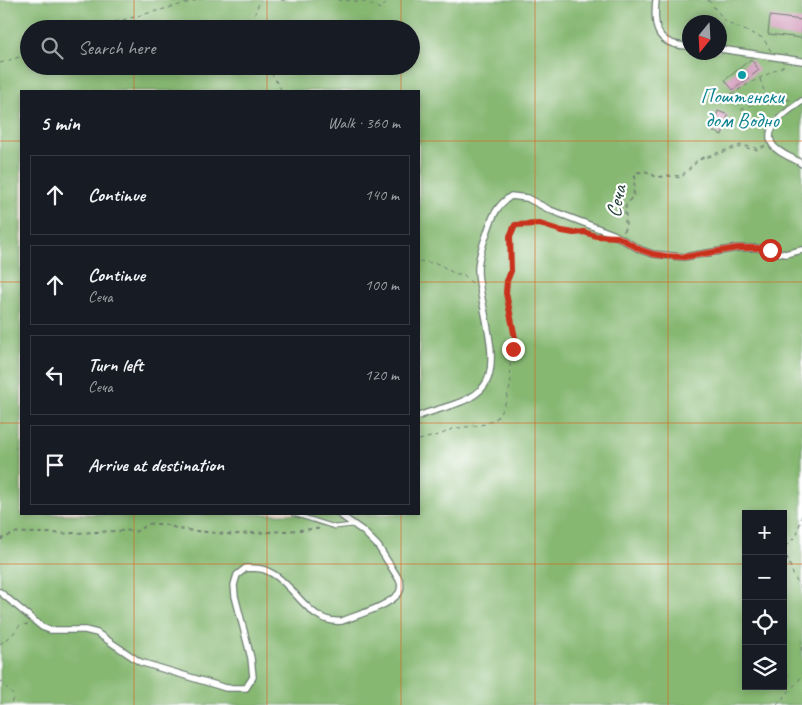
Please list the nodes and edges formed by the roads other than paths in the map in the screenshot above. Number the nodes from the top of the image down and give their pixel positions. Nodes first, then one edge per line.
1 (656, 0) edge
2 (682, 46) edge
3 (727, 50) edge
4 (802, 61) edge
5 (802, 101) edge
6 (802, 164) edge
7 (802, 250) edge
8 (420, 416) edge
9 (297, 515) edge
10 (340, 515) edge
11 (353, 524) junction
12 (0, 592) edge

1 - 2 street
3 - 4 street
5 - 6 street
7 - 8 street
9 - 11 lane
10 - 11 street
11 - 12 street

